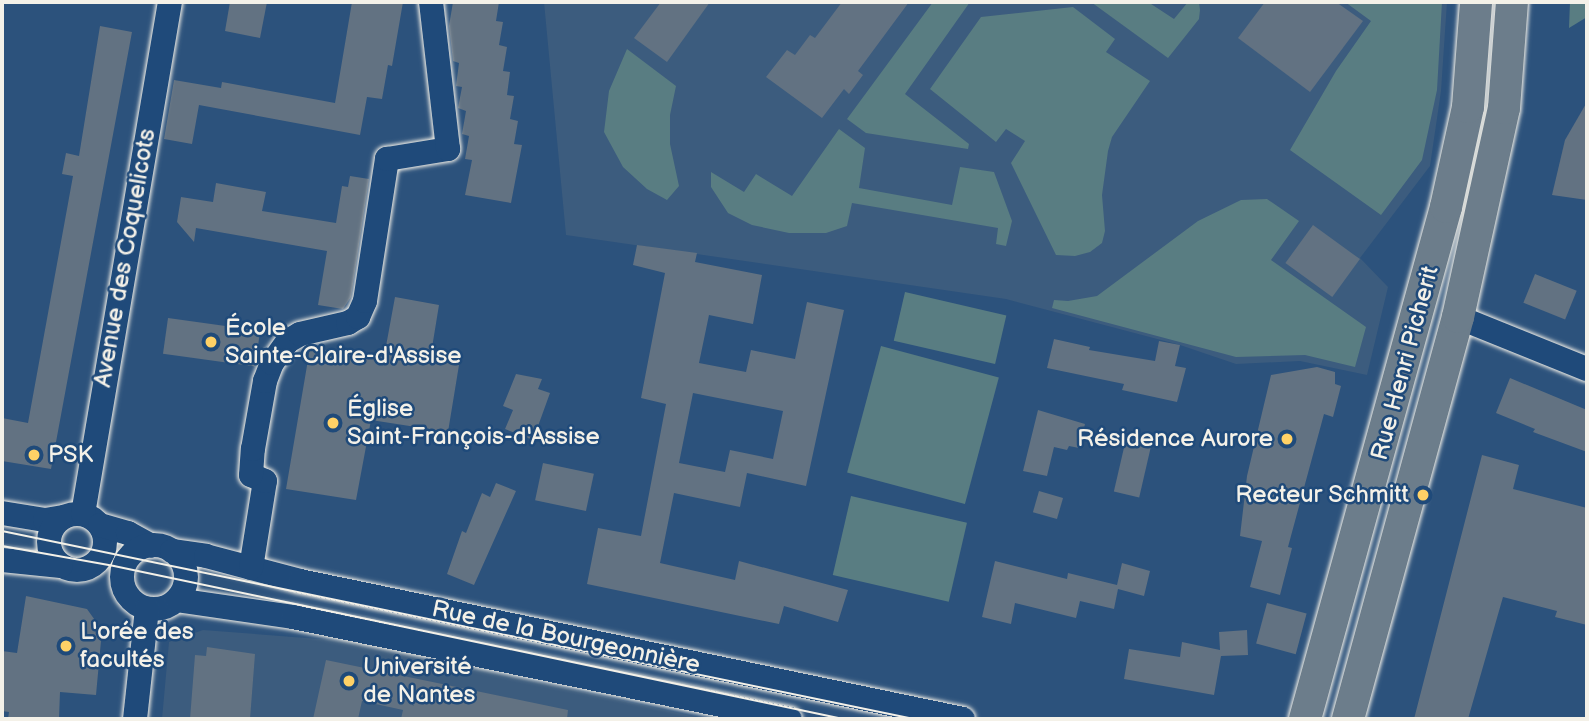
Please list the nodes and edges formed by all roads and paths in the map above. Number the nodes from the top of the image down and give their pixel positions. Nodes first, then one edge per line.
1 (170, 2) edge
2 (431, 2) edge
3 (1476, 2) edge
4 (1512, 2) edge
5 (1458, 317) junction
6 (1587, 369) edge
7 (2, 513) edge
8 (82, 519) junction
9 (161, 548) junction
10 (2, 560) edge
11 (70, 568) junction
12 (251, 568) junction
13 (123, 586) junction
14 (177, 600) junction
15 (147, 609) junction
16 (135, 719) edge
17 (790, 719) edge
18 (962, 719) edge
19 (1305, 719) edge
20 (1348, 719) edge

1 - 8 street, Avenue des Coquelicots
2 - 12 street
3 - 19 main road, Rue Henri Picherit
4 - 5 main road, Rue Henri Picherit
5 - 6 street
5 - 20 main road, Rue Henri Picherit
7 - 8 street, Rue de la Bourgeonnière
8 - 9 street, Rue de la Bourgeonnière
8 - 11 street
8 - 11 street
9 - 12 street, Rue de la Bourgeonnière
9 - 13 street
9 - 14 street
10 - 11 street
11 - 13 street
12 - 18 street, Rue de la Bourgeonnière
13 - 15 street
14 - 15 street
14 - 17 street, Rue de la Bourgeonnière
15 - 16 street

